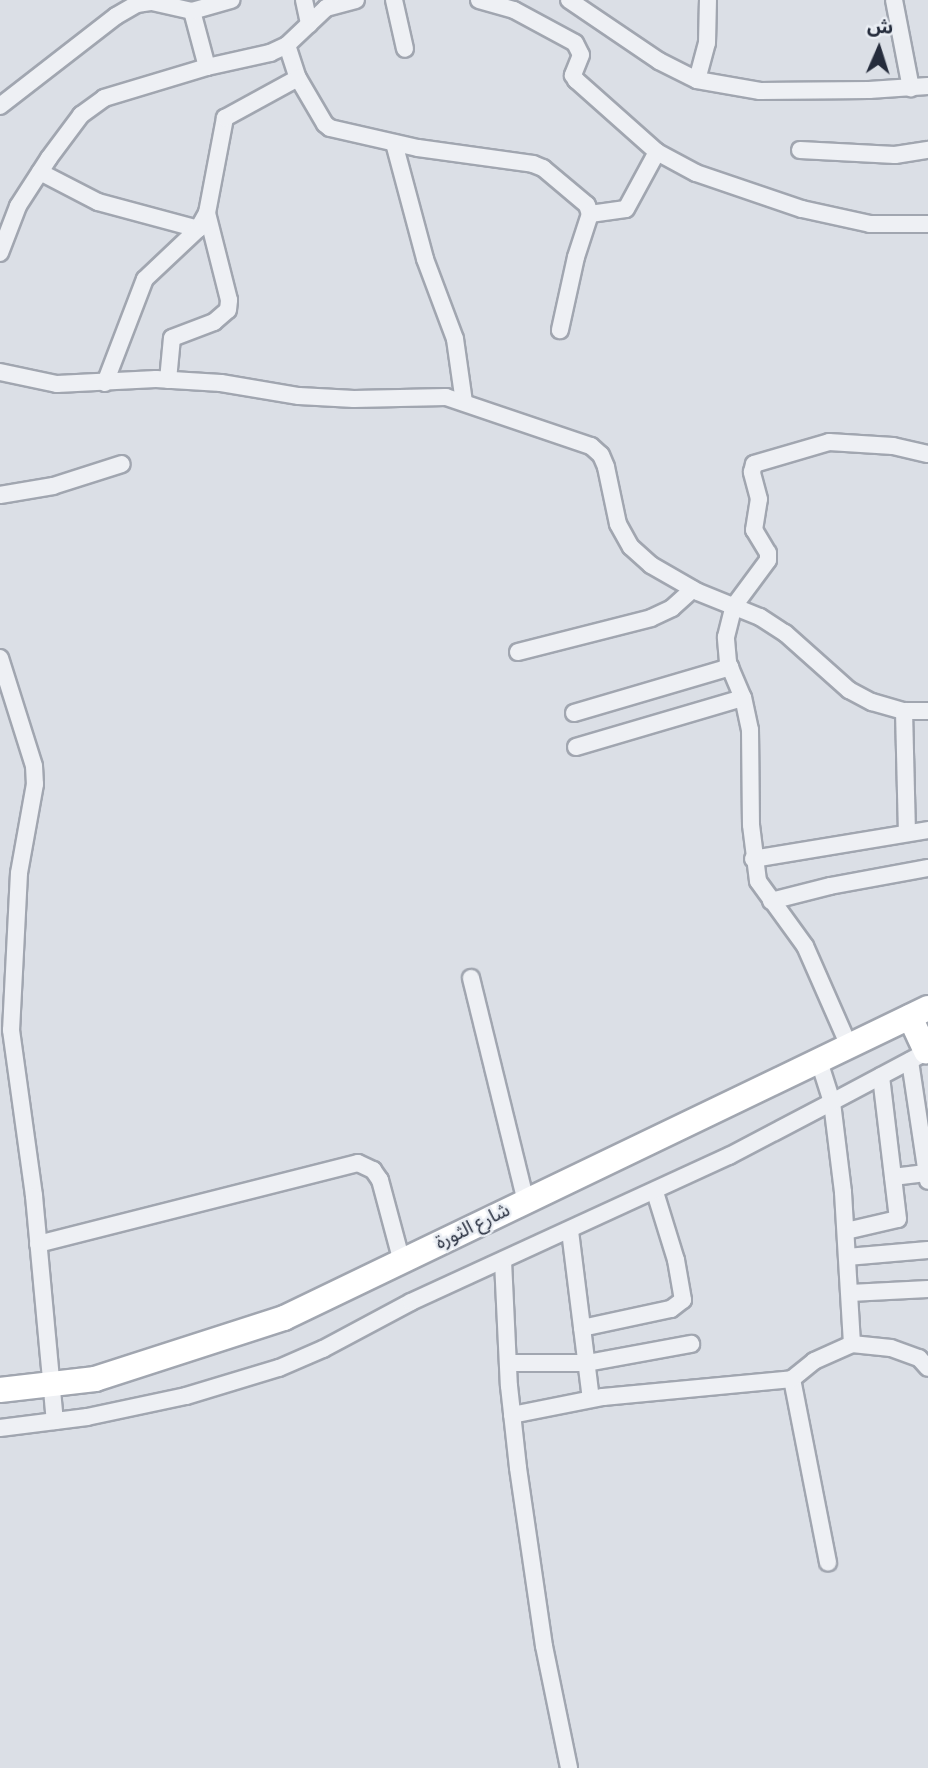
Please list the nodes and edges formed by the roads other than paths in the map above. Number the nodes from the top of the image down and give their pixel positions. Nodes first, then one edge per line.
1 (231, 0) edge
2 (303, 0) edge
3 (356, 0) edge
4 (394, 0) edge
5 (479, 0) edge
6 (569, 0) edge
7 (708, 0) edge
8 (894, 0) edge
9 (165, 3) edge
10 (192, 11) junction
11 (309, 24) junction
12 (287, 45) junction
13 (405, 49) dead end
14 (208, 67) junction
15 (298, 78) junction
16 (697, 80) junction
17 (928, 86) edge
18 (911, 88) junction
19 (0, 106) edge
20 (394, 142) junction
21 (800, 150) dead end
22 (928, 150) edge
23 (657, 152) junction
24 (40, 172) junction
25 (207, 213) junction
26 (590, 214) junction
27 (5, 221) edge
28 (928, 225) edge
29 (198, 229) junction
30 (0, 253) edge
31 (560, 330) dead end
32 (0, 372) edge
33 (168, 380) junction
34 (105, 383) junction
35 (464, 402) junction
36 (928, 454) edge
37 (122, 464) dead end
38 (0, 495) edge
39 (693, 589) junction
40 (734, 606) junction
41 (518, 652) dead end
42 (0, 658) edge
43 (730, 667) junction
44 (743, 698) junction
45 (904, 711) junction
46 (928, 711) edge
47 (574, 713) dead end
48 (576, 747) dead end
49 (928, 830) edge
50 (907, 831) junction
51 (753, 859) junction
52 (928, 868) edge
53 (771, 901) junction
54 (471, 978) dead end
55 (919, 1012) edge
56 (849, 1046) junction
57 (921, 1054) edge
58 (819, 1061) junction
59 (881, 1076) junction
60 (832, 1102) junction
61 (928, 1173) edge
62 (894, 1177) junction
63 (928, 1181) edge
64 (655, 1192) junction
65 (527, 1202) junction
66 (570, 1231) junction
67 (846, 1231) junction
68 (38, 1244) junction
69 (928, 1250) edge
70 (847, 1257) junction
71 (503, 1261) junction
72 (402, 1262) junction
73 (928, 1289) edge
74 (850, 1293) junction
75 (582, 1328) junction
76 (691, 1344) dead end
77 (852, 1344) junction
78 (508, 1363) junction
79 (587, 1363) junction
80 (928, 1368) edge
81 (792, 1379) junction
82 (52, 1384) junction
83 (0, 1390) edge
84 (591, 1399) junction
85 (512, 1415) junction
86 (55, 1421) junction
87 (0, 1428) edge
88 (828, 1563) dead end
89 (569, 1768) edge

1 - 10 street
2 - 11 street
3 - 11 street
4 - 13 street
5 - 23 street
6 - 16 street
7 - 16 street
8 - 18 street
9 - 10 street
9 - 19 street
10 - 14 street
11 - 12 street
12 - 14 street
12 - 15 street
14 - 24 street
15 - 20 street
15 - 25 street
16 - 18 street
17 - 18 street
20 - 26 street
20 - 35 street
21 - 22 street
23 - 26 street
23 - 28 street
24 - 27 street
24 - 29 street
25 - 29 street
25 - 33 street
26 - 31 street
27 - 30 street
29 - 34 street
32 - 34 street
33 - 34 street
33 - 35 street
35 - 39 street
36 - 40 street
37 - 38 street
39 - 40 street
39 - 41 street
40 - 43 street
40 - 45 street
42 - 68 street
43 - 44 street
43 - 47 street
44 - 48 street
44 - 51 street
45 - 46 street
45 - 50 street
49 - 50 street
50 - 51 street
51 - 53 street
52 - 53 street
53 - 56 street
54 - 65 street
55 - 56 main road, شارع الثورة
55 - 57 main road
56 - 58 main road, شارع الثورة
57 - 59 street
57 - 61 street
58 - 60 street
58 - 65 main road, شارع الثورة
59 - 60 street
59 - 62 street
60 - 64 street
60 - 67 street
61 - 62 street
61 - 63 street
62 - 67 street
64 - 66 street
64 - 75 street
65 - 72 main road, شارع الثورة
66 - 71 street
66 - 75 street
67 - 70 street
68 - 72 street
68 - 82 street
69 - 70 street
70 - 74 street
71 - 78 street
71 - 86 street
72 - 82 main road, شارع الثورة
73 - 74 street
74 - 77 street
75 - 79 street
76 - 79 street
77 - 80 street
77 - 81 street
78 - 79 street
78 - 85 street
79 - 84 street
81 - 84 street
81 - 88 street
82 - 83 main road, شارع الثورة
82 - 86 street
84 - 85 street
85 - 89 street
86 - 87 street

